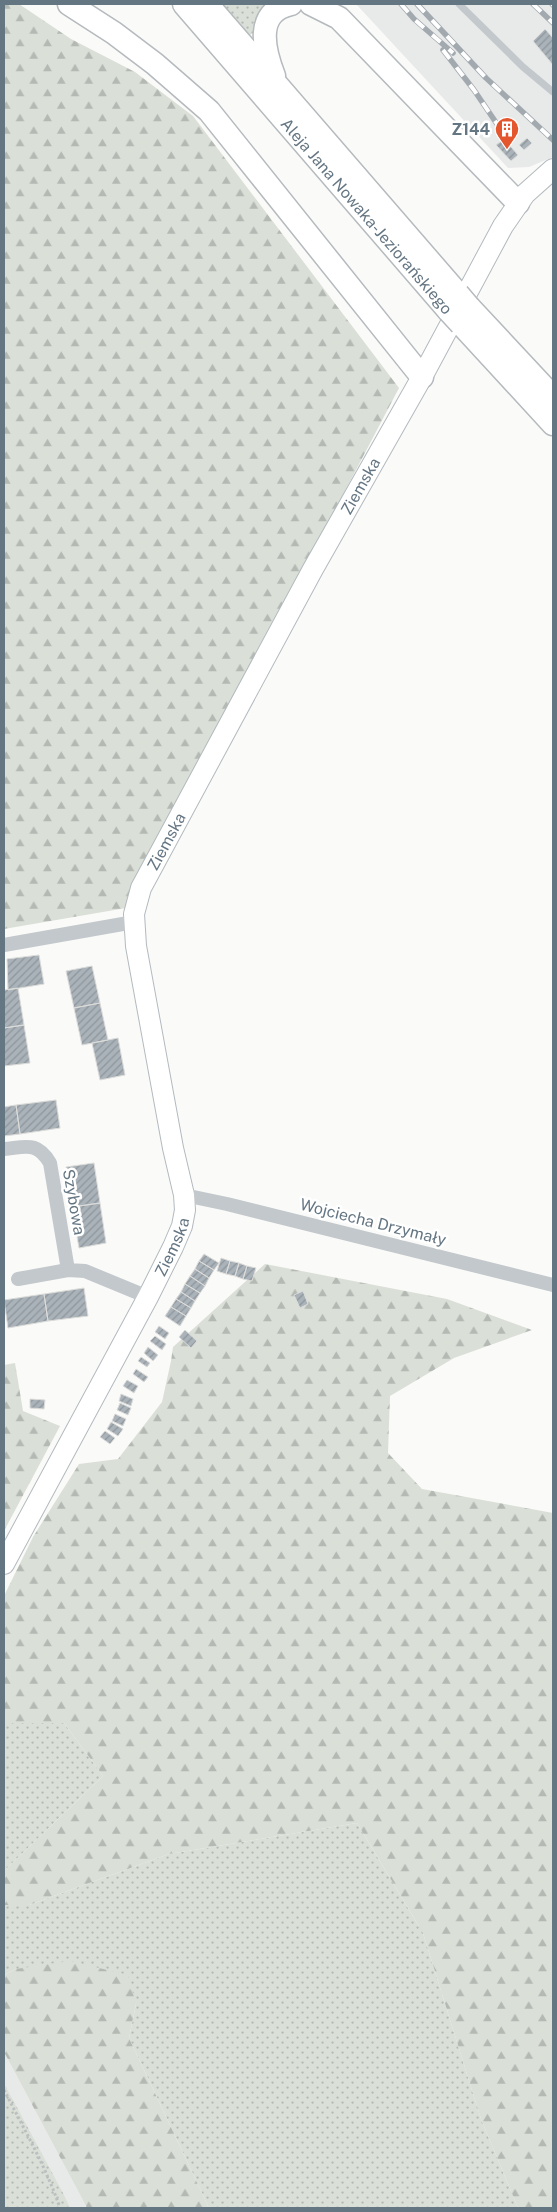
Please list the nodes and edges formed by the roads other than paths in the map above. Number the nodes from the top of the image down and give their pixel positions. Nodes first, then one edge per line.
1 (69, 4) edge
2 (184, 4) edge
3 (207, 4) edge
4 (291, 4) edge
5 (311, 4) edge
6 (459, 4) edge
7 (278, 86) junction
8 (553, 92) edge
9 (553, 169) edge
10 (518, 203) junction
11 (459, 309) junction
12 (422, 377) junction
13 (553, 397) edge
14 (553, 424) edge
15 (134, 922) junction
16 (4, 945) edge
17 (4, 1150) edge
18 (184, 1195) junction
19 (68, 1270) junction
20 (18, 1279) dead end
21 (553, 1285) edge
22 (148, 1296) junction
23 (4, 1564) edge

1 - 12 main road
2 - 11 main road, Aleja Jana Nowaka-Jeziorańskiego
3 - 7 main road, Aleja Jana Nowaka-Jeziorańskiego
4 - 7 main road
5 - 10 main road
6 - 8 lane
7 - 11 main road, Aleja Jana Nowaka-Jeziorańskiego
9 - 10 street, Ziemska
10 - 12 street, Ziemska
11 - 13 main road, Aleja Jana Nowaka-Jeziorańskiego
11 - 14 main road, Aleja Jana Nowaka-Jeziorańskiego
12 - 15 street, Ziemska
15 - 16 street
15 - 18 street, Ziemska
17 - 19 street, Szybowa
18 - 21 street, Wojciecha Drzymały
18 - 22 street, Ziemska
19 - 20 street
19 - 22 street
22 - 23 street, Ziemska

